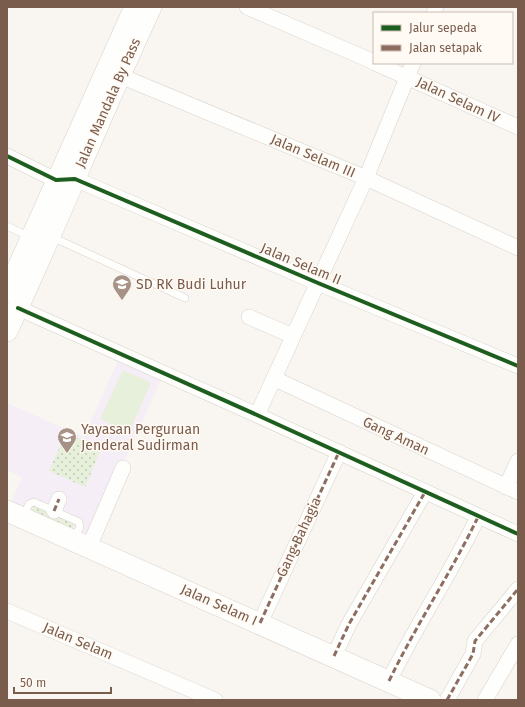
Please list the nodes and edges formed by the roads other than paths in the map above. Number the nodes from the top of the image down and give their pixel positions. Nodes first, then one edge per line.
1 (135, 7) edge
2 (152, 7) edge
3 (247, 7) edge
4 (373, 62) edge
5 (377, 64) edge
6 (413, 64) edge
7 (112, 73) junction
8 (408, 77) junction
9 (518, 128) edge
10 (7, 156) edge
11 (366, 178) junction
12 (66, 179) junction
13 (7, 226) edge
14 (40, 237) junction
15 (518, 248) edge
16 (318, 283) junction
17 (15, 287) edge
18 (185, 298) dead end
19 (249, 317) dead end
20 (7, 331) edge
21 (293, 336) junction
22 (518, 366) edge
23 (275, 379) junction
24 (257, 415) junction
25 (339, 452) junction
26 (518, 461) edge
27 (123, 468) dead end
28 (512, 489) edge
29 (425, 492) junction
30 (15, 514) edge
31 (478, 517) junction
32 (518, 534) edge
33 (81, 543) junction
34 (518, 589) edge
35 (7, 611) edge
36 (260, 623) junction
37 (518, 644) edge
38 (334, 656) junction
39 (389, 681) junction
40 (215, 700) edge
41 (430, 700) edge
42 (447, 700) edge
43 (485, 700) edge

1 - 7 street, Jalan Mandala By Pass
2 - 7 street, Jalan Mandala By Pass
3 - 4 street, Jalan Selam IV
5 - 8 street, Jalan Selam IV
6 - 8 street
7 - 11 street, Jalan Selam III
7 - 12 street, Jalan Mandala By Pass
8 - 9 street, Jalan Selam IV
8 - 11 street
10 - 12 street, Jalan Selam II
11 - 15 street, Jalan Selam III
11 - 16 street
12 - 14 street, Jalan Mandala By Pass
12 - 16 street, Jalan Selam II
13 - 14 lane
14 - 17 street, Jalan Mandala By Pass
14 - 18 lane
16 - 21 street
16 - 22 street, Jalan Selam II
17 - 20 street, Jalan Mandala By Pass
17 - 24 street
19 - 21 street
21 - 23 street
23 - 24 street
23 - 28 street, Gang Aman
24 - 25 street
25 - 29 street
25 - 36 street, Gang Bahagia
26 - 28 street
27 - 33 street
29 - 31 street
29 - 38 street
30 - 33 street, Jalan Selam I
30 - 33 lane
31 - 32 street
31 - 39 street
33 - 36 street, Jalan Selam I
34 - 42 street
35 - 40 street, Jalan Selam
36 - 38 street, Jalan Selam I
37 - 43 street
38 - 39 street, Jalan Selam I
39 - 41 street, Jalan Selam I

